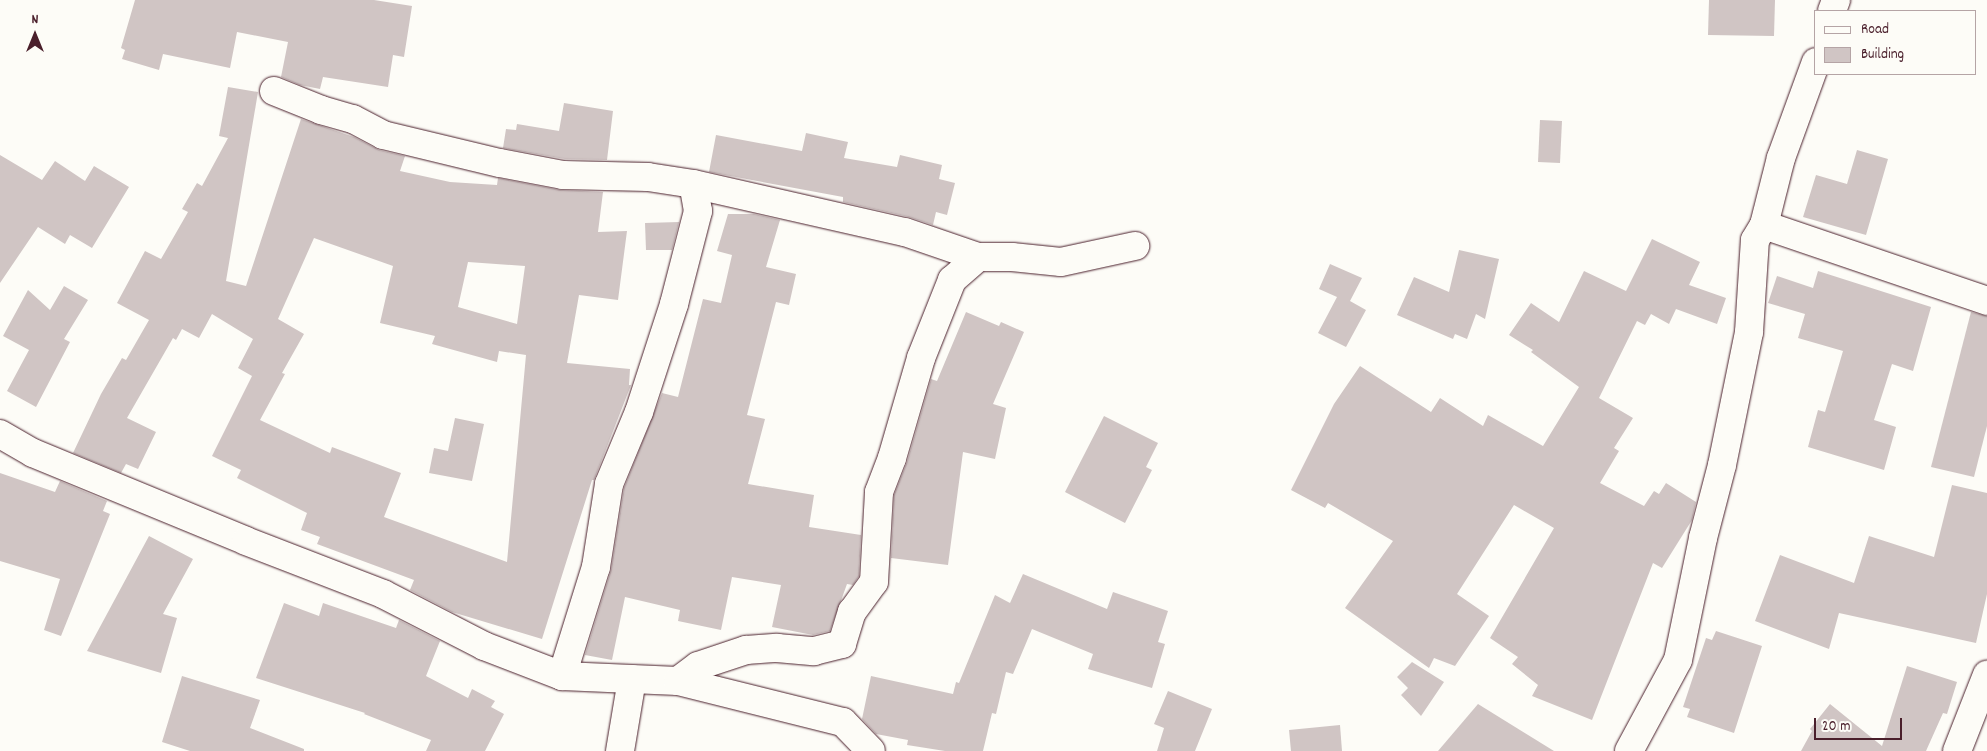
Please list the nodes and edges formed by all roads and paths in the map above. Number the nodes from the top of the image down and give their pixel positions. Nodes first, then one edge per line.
1 (1814, 67) edge
2 (274, 90) dead end
3 (693, 184) junction
4 (1764, 225) junction
5 (1135, 246) dead end
6 (978, 257) junction
7 (1987, 301) edge
8 (0, 434) edge
9 (1987, 675) edge
10 (562, 676) junction
11 (632, 679) junction
12 (678, 681) junction
13 (620, 751) edge
14 (871, 751) edge
15 (1629, 751) edge
16 (1957, 751) edge

1 - 4 street
2 - 3 street
3 - 6 street
3 - 10 street
4 - 7 street
4 - 15 street
5 - 6 street
6 - 12 street
8 - 10 street
9 - 16 street
10 - 11 street
11 - 12 street
11 - 13 street
12 - 14 street

